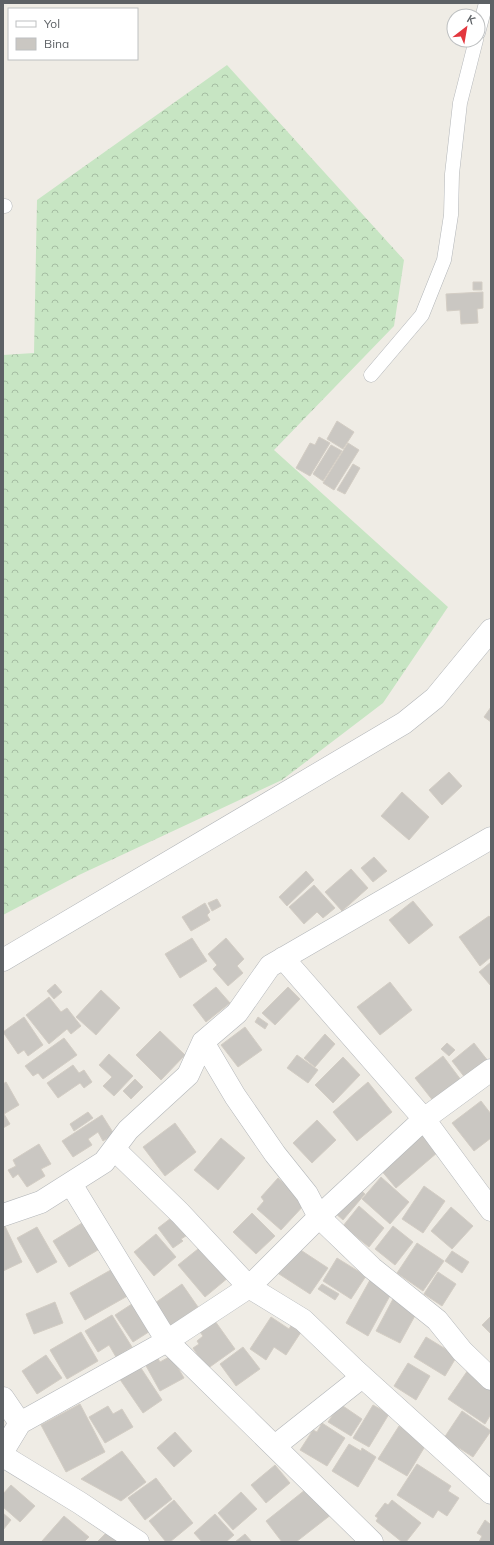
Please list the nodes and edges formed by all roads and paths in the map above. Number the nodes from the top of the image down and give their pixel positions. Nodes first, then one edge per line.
1 (474, 48) edge
2 (371, 375) dead end
3 (491, 630) edge
4 (491, 838) edge
5 (283, 958) junction
6 (3, 960) edge
7 (203, 1042) junction
8 (491, 1070) edge
9 (424, 1119) junction
10 (114, 1148) junction
11 (70, 1184) junction
12 (491, 1210) edge
13 (3, 1215) edge
14 (319, 1217) junction
15 (249, 1287) junction
16 (167, 1341) junction
17 (362, 1377) junction
18 (491, 1378) edge
19 (3, 1398) edge
20 (20, 1424) junction
21 (275, 1446) junction
22 (3, 1451) edge
23 (3, 1456) edge
24 (491, 1493) edge
25 (138, 1542) edge
26 (372, 1542) edge

1 - 2 lane
3 - 6 street
4 - 5 street
5 - 7 street
5 - 9 street
7 - 10 street
7 - 14 street
8 - 9 street
9 - 12 street
9 - 14 street
10 - 11 street
10 - 15 street
11 - 13 street
11 - 16 street
14 - 15 street
14 - 18 street
15 - 16 street
15 - 17 street
16 - 20 street
16 - 21 street
17 - 21 street
17 - 24 street
19 - 20 street
20 - 22 street
21 - 26 street
23 - 25 street

